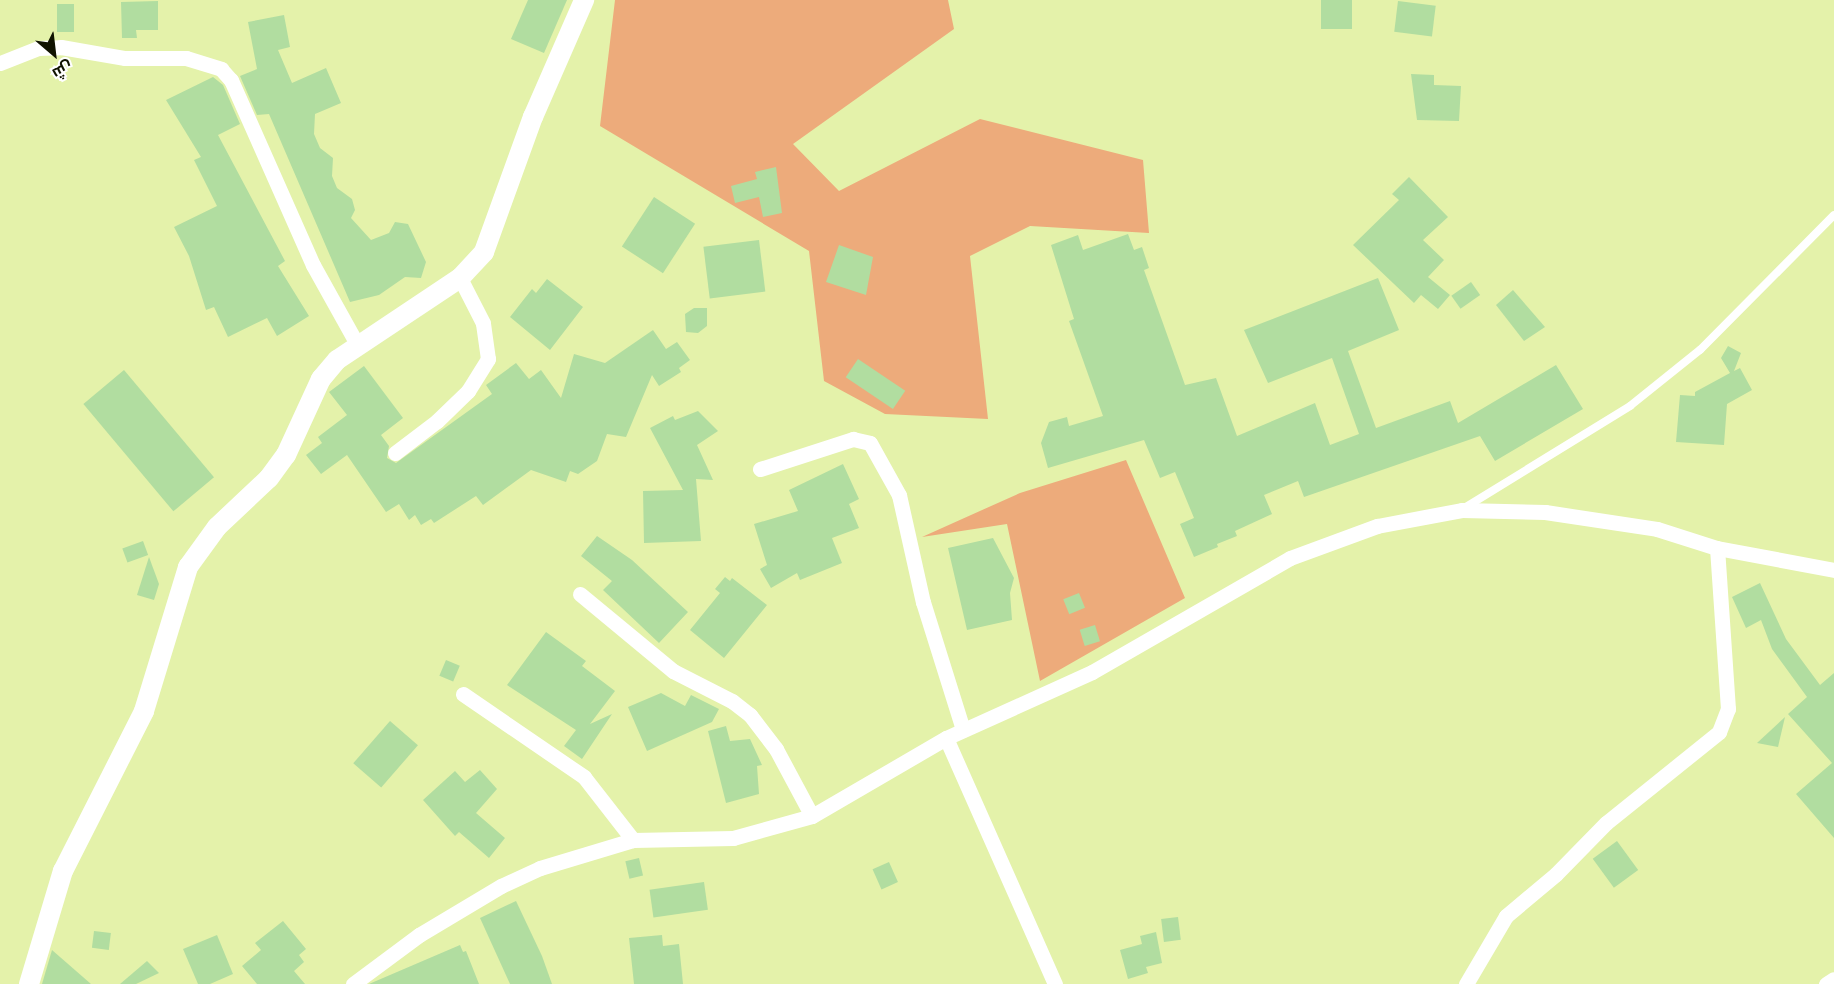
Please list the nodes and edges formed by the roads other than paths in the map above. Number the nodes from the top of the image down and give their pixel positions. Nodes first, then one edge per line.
1 (584, 0) edge
2 (0, 63) edge
3 (1834, 215) edge
4 (460, 278) junction
5 (357, 344) junction
6 (395, 453) dead end
7 (760, 469) dead end
8 (1462, 510) junction
9 (1717, 548) junction
10 (1834, 570) edge
11 (580, 594) dead end
12 (463, 694) dead end
13 (963, 730) junction
14 (946, 738) junction
15 (812, 816) junction
16 (633, 840) junction
17 (1834, 979) edge
18 (29, 984) edge
19 (353, 984) edge
20 (1055, 984) edge
21 (1466, 984) edge
22 (1826, 984) edge

1 - 4 street
2 - 5 street
3 - 8 lane
4 - 5 street
4 - 6 street
5 - 18 street
7 - 13 street
8 - 9 street
8 - 13 street
9 - 10 street
9 - 21 street
11 - 15 street
12 - 16 street
13 - 14 street
14 - 15 street
14 - 20 street
15 - 16 street
16 - 19 street
17 - 22 street

